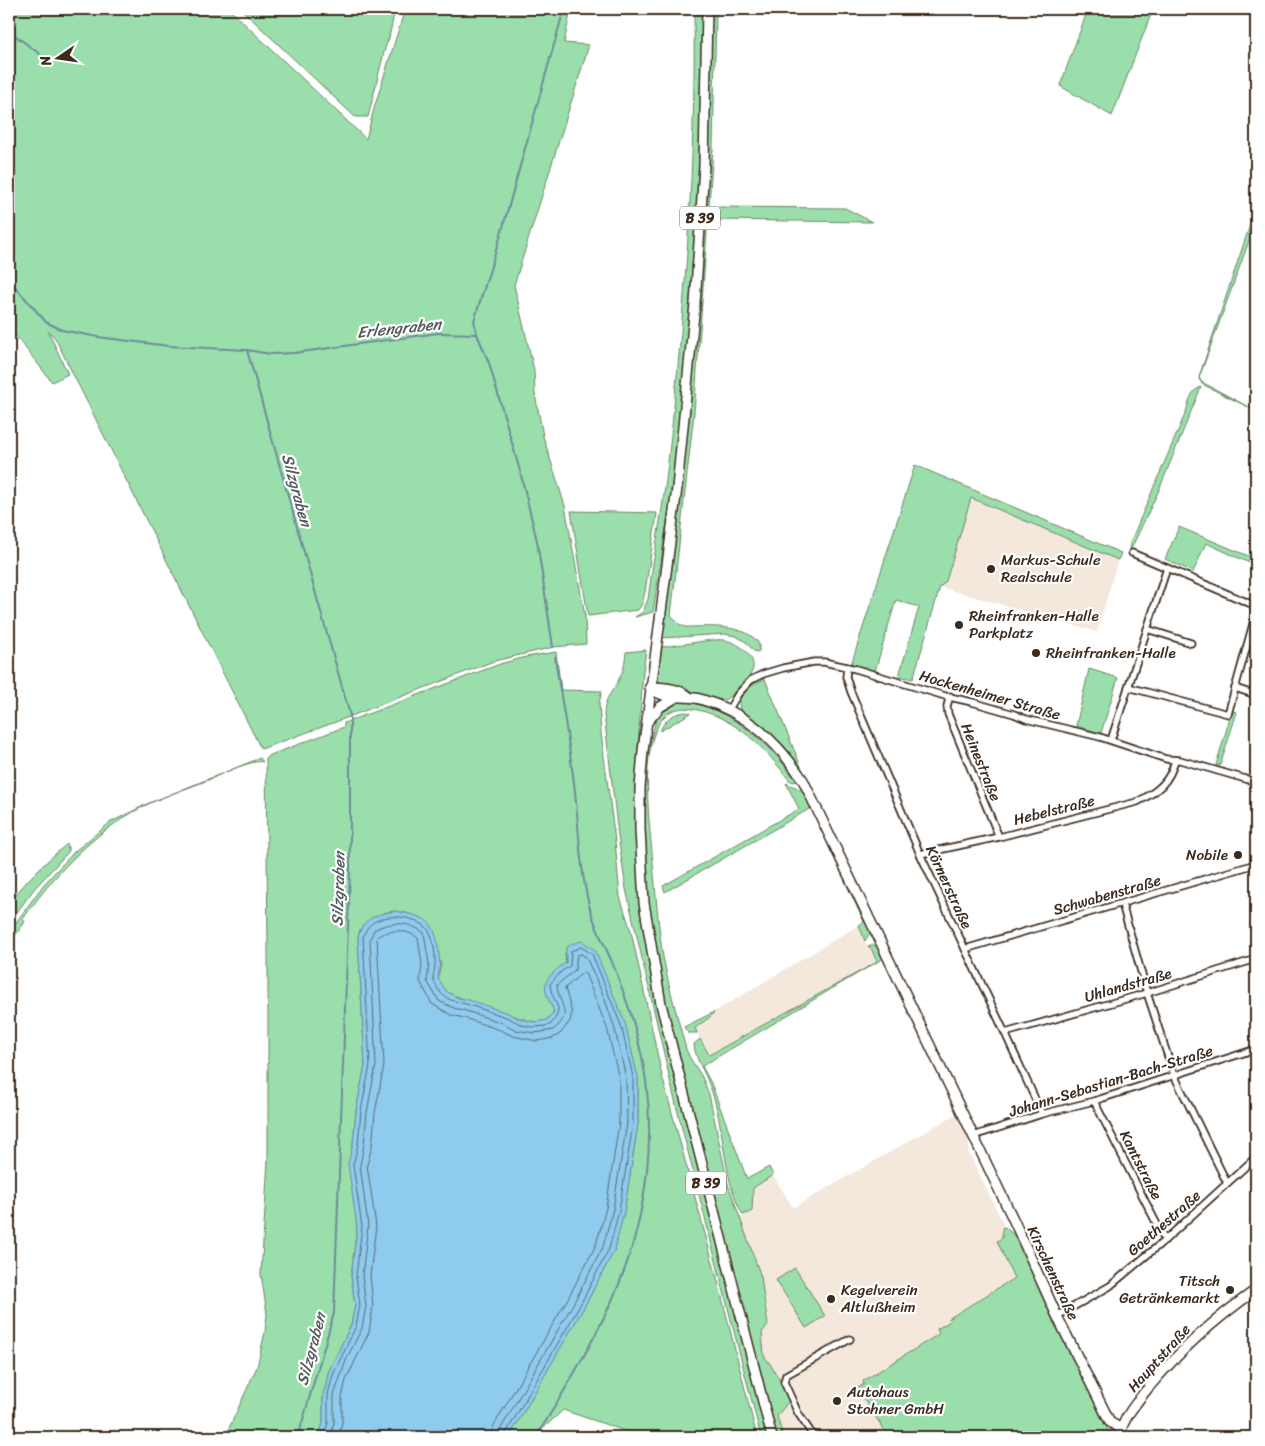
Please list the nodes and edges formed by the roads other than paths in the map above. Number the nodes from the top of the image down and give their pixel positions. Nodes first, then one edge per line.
1 (707, 9) edge
2 (1132, 553) dead end
3 (1167, 568) junction
4 (1256, 606) edge
5 (1256, 613) edge
6 (1147, 629) junction
7 (1191, 643) dead end
8 (847, 667) junction
9 (650, 687) junction
10 (1128, 687) junction
11 (1235, 688) junction
12 (1256, 695) edge
13 (689, 696) junction
14 (950, 696) junction
15 (675, 698) junction
16 (729, 709) junction
17 (647, 722) junction
18 (1110, 740) junction
19 (1175, 760) junction
20 (1256, 782) edge
21 (1256, 822) edge
22 (999, 837) junction
23 (1256, 847) edge
24 (920, 854) junction
25 (1256, 864) edge
26 (1122, 904) junction
27 (964, 949) junction
28 (1256, 959) edge
29 (1147, 993) junction
30 (1006, 1033) junction
31 (1256, 1050) edge
32 (1174, 1075) junction
33 (1094, 1100) junction
34 (1042, 1114) junction
35 (973, 1136) junction
36 (1256, 1157) edge
37 (1227, 1183) junction
38 (1165, 1240) junction
39 (1256, 1290) edge
40 (1057, 1316) junction
41 (850, 1338) dead end
42 (1120, 1433) edge
43 (772, 1437) edge
44 (814, 1437) edge

1 - 9 main road, B 39
2 - 3 street
3 - 4 street
3 - 6 street
5 - 11 street
6 - 7 street
6 - 10 street
8 - 14 street, Hockenheimer Straße
8 - 16 street, Hockenheimer Straße
8 - 24 street, Körnerstraße
9 - 13 main road, Kirschenstraße
9 - 15 main road
9 - 17 main road, B 39
10 - 11 street
10 - 18 street
11 - 12 street
13 - 15 main road
13 - 16 main road, Kirschenstraße
14 - 18 street, Hockenheimer Straße
14 - 22 street, Heinestraße
15 - 17 main road
16 - 35 main road, Kirschenstraße
17 - 43 main road, B 39
18 - 19 street, Hockenheimer Straße
19 - 20 street, Hockenheimer Straße
19 - 22 street, Hebelstraße
21 - 23 street
22 - 24 street, Hebelstraße
24 - 27 street, Körnerstraße
25 - 26 street, Schwabenstraße
26 - 27 street, Schwabenstraße
26 - 29 street
27 - 30 street, Körnerstraße
28 - 29 street, Uhlandstraße
29 - 30 street, Uhlandstraße
29 - 32 street
30 - 34 street, Körnerstraße
31 - 32 street, Johann-Sebastian-Bach-Straße
32 - 33 street, Johann-Sebastian-Bach-Straße
32 - 37 street
33 - 34 street, Johann-Sebastian-Bach-Straße
33 - 38 street, Kantstraße
34 - 35 street, Johann-Sebastian-Bach-Straße
35 - 40 main road, Kirschenstraße
36 - 37 street, Goethestraße
37 - 38 street, Goethestraße
38 - 40 street, Goethestraße
39 - 42 main road, Hauptstraße
40 - 42 main road, Kirschenstraße
41 - 44 street

